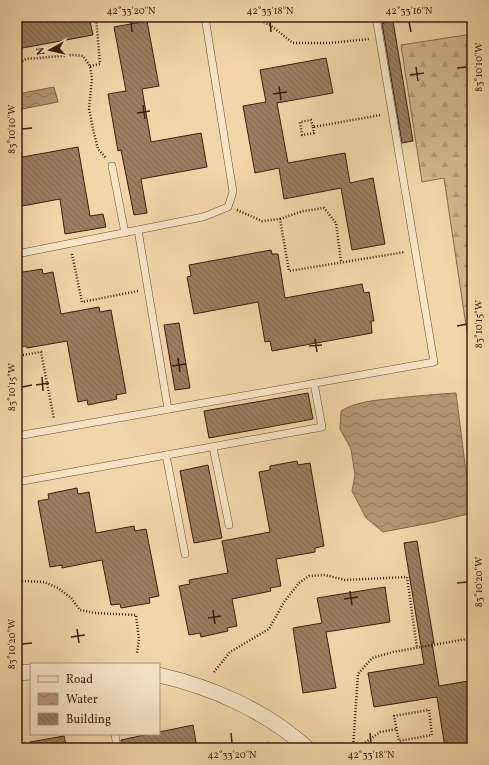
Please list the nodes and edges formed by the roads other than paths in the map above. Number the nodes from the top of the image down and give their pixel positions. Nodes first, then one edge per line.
1 (205, 17) edge
2 (376, 17) edge
3 (112, 166) road end
4 (138, 230) junction
5 (125, 233) junction
6 (17, 254) edge
7 (314, 383) junction
8 (168, 409) junction
9 (17, 436) edge
10 (214, 447) junction
11 (166, 455) junction
12 (17, 482) edge
13 (228, 525) dead end
14 (185, 554) dead end
15 (30, 672) edge
16 (17, 673) edge
17 (160, 675) edge
18 (115, 735) edge
19 (117, 748) edge
20 (307, 748) edge

1 - 4 lane
2 - 7 lane
3 - 5 lane
4 - 5 lane
4 - 8 lane
5 - 6 lane
7 - 8 lane
7 - 10 lane
8 - 9 lane
10 - 11 lane
10 - 13 lane
11 - 12 lane
11 - 14 lane
15 - 16 street
17 - 20 street
18 - 19 lane

